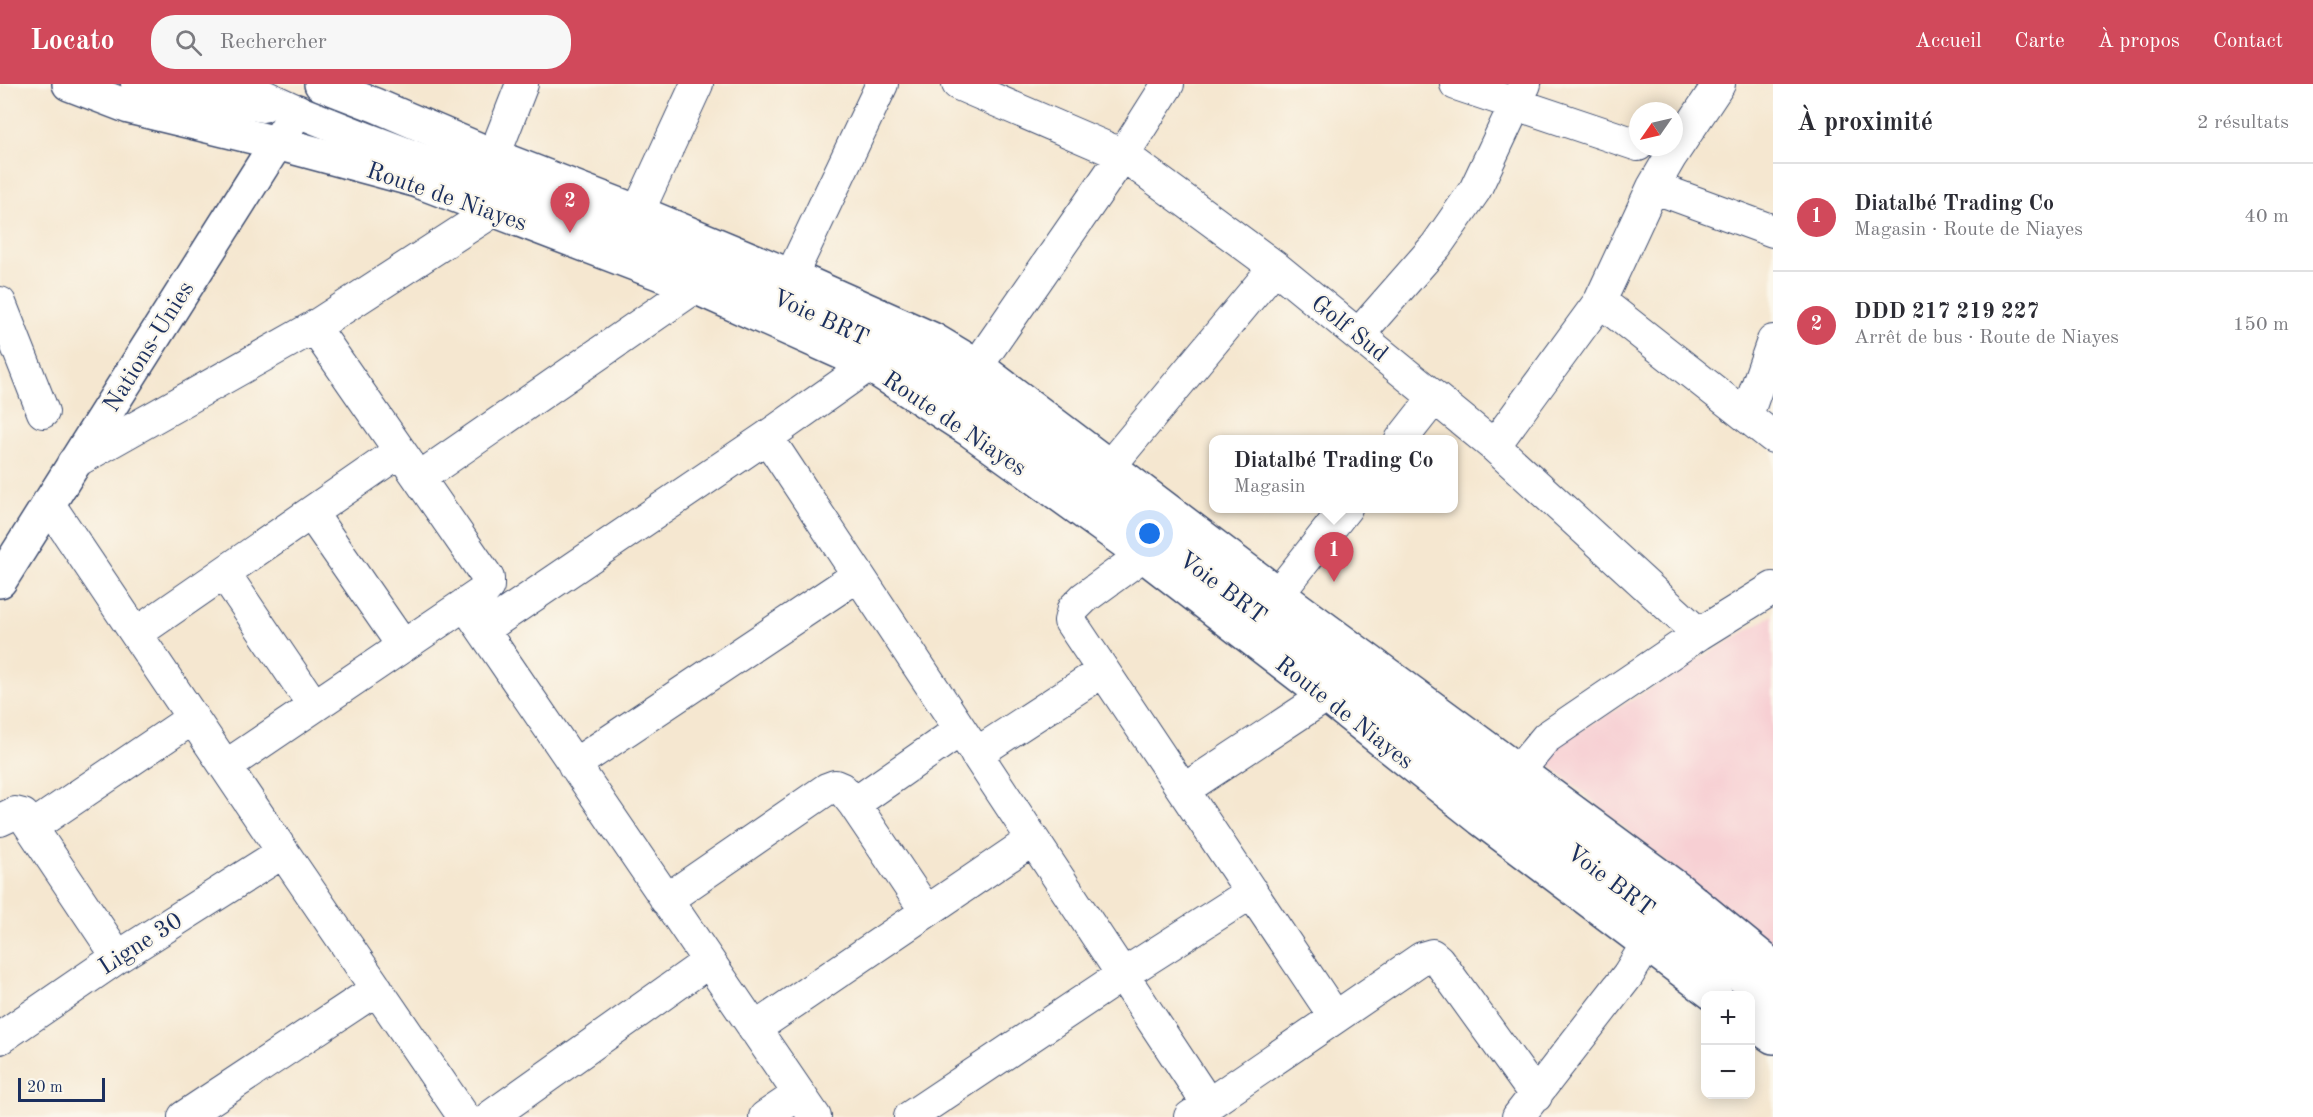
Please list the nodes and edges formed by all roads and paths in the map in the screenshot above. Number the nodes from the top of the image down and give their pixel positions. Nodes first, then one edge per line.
1 (69, 84) edge
2 (137, 84) edge
3 (238, 84) edge
4 (314, 84) edge
5 (321, 84) edge
6 (522, 84) edge
7 (697, 84) edge
8 (882, 84) edge
9 (958, 84) edge
10 (1168, 84) edge
11 (1456, 84) edge
12 (1719, 84) edge
13 (1520, 94) edge
14 (297, 111) junction
15 (1683, 123) edge
16 (1629, 141) edge
17 (277, 143) junction
18 (1123, 155) junction
19 (494, 156) junction
20 (1657, 156) edge
21 (1653, 187) junction
22 (493, 211) junction
23 (638, 212) junction
24 (1773, 231) edge
25 (1275, 267) junction
26 (791, 276) junction
27 (695, 287) junction
28 (1600, 301) junction
29 (0, 303) edge
30 (314, 327) junction
31 (1359, 334) junction
32 (1773, 341) edge
33 (869, 365) junction
34 (977, 366) junction
35 (1434, 398) junction
36 (43, 412) dead end
37 (1747, 415) junction
38 (1405, 435) edge
39 (766, 437) junction
40 (1773, 437) edge
41 (1494, 446) junction
42 (400, 451) junction
43 (73, 463) junction
44 (1109, 467) junction
45 (419, 478) junction
46 (48, 503) junction
47 (311, 513) junction
48 (1342, 513) edge
49 (1143, 555) junction
50 (224, 573) junction
51 (857, 576) junction
52 (0, 581) edge
53 (1773, 588) edge
54 (1278, 594) junction
55 (465, 604) junction
56 (484, 629) junction
57 (137, 633) junction
58 (1699, 634) junction
59 (403, 646) junction
60 (1102, 671) junction
61 (1326, 696) junction
62 (314, 706) junction
63 (193, 718) junction
64 (968, 742) junction
65 (574, 765) junction
66 (226, 766) junction
67 (1185, 789) junction
68 (1499, 795) junction
69 (854, 804) junction
70 (0, 820) edge
71 (32, 827) junction
72 (1032, 840) junction
73 (283, 852) junction
74 (1678, 889) junction
75 (1252, 892) junction
76 (666, 900) junction
77 (926, 911) junction
78 (1655, 932) junction
79 (118, 957) junction
80 (708, 962) junction
81 (1773, 967) edge
82 (1122, 975) junction
83 (377, 989) junction
84 (1711, 991) edge
85 (1773, 1003) edge
86 (1335, 1017) junction
87 (1755, 1024) edge
88 (754, 1029) junction
89 (1773, 1037) edge
90 (0, 1038) edge
91 (807, 1105) edge
92 (1527, 1107) edge
93 (1199, 1111) edge
94 (191, 1115) edge
95 (465, 1117) edge
96 (490, 1117) edge
97 (765, 1117) edge
98 (910, 1117) edge

1 - 17 main road, Route de Niayes
2 - 14 street, Voie BRT
3 - 14 street, Voie BRT
4 - 14 street
5 - 19 main road, Route de Niayes
6 - 19 street
7 - 23 street
8 - 26 street
9 - 18 street, Golf Sud
10 - 18 street
11 - 13 street
12 - 15 street
13 - 16 street
13 - 31 street
14 - 17 main road, Nations-Unies
14 - 68 street, Voie BRT
17 - 22 main road, Route de Niayes
17 - 43 main road, Nations-Unies
18 - 25 street, Golf Sud
18 - 34 street
19 - 23 main road, Route de Niayes
20 - 21 street
21 - 24 street
21 - 28 street
22 - 27 main road, Route de Niayes
22 - 30 street
23 - 26 main road, Route de Niayes
25 - 31 street, Golf Sud
25 - 44 street
26 - 34 main road, Route de Niayes
27 - 33 main road, Route de Niayes
27 - 45 street
28 - 37 street
28 - 41 street
29 - 36 street
30 - 42 street
30 - 43 street
31 - 35 street, Golf Sud
32 - 37 street
33 - 39 street
33 - 49 main road, Route de Niayes
34 - 44 main road, Route de Niayes
35 - 38 street
35 - 41 street, Golf Sud
37 - 40 street
39 - 51 street
39 - 56 street
41 - 58 street, Golf Sud
42 - 45 street
42 - 47 street
43 - 46 main road, Nations-Unies
44 - 54 main road, Route de Niayes
45 - 55 street
46 - 52 main road, Nations-Unies
46 - 57 street
47 - 50 street
47 - 59 street
48 - 54 street
49 - 60 street
49 - 61 main road, Route de Niayes
50 - 57 street
50 - 62 street
51 - 64 street
51 - 65 street
53 - 58 street
54 - 68 main road, Route de Niayes
55 - 56 street
55 - 59 street
56 - 65 street
57 - 63 street
58 - 68 street
59 - 62 street
60 - 64 street
60 - 67 street
61 - 67 street
61 - 68 main road, Route de Niayes
62 - 66 street
63 - 66 street
63 - 71 street
64 - 69 street
64 - 72 street
65 - 76 street
66 - 73 street
67 - 75 street
68 - 74 main road, Route de Niayes
68 - 78 main road, Route de Niayes
69 - 76 street
69 - 77 street
70 - 71 street
71 - 79 street
72 - 77 street
72 - 82 street
73 - 79 street, Ligne 30
73 - 83 street
74 - 78 street
74 - 81 main road, Route de Niayes
75 - 82 street
75 - 86 street
76 - 80 street
77 - 88 street
78 - 84 main road, Route de Niayes
78 - 85 street, Voie BRT
78 - 92 street
79 - 90 street, Ligne 30
80 - 88 street
80 - 96 street
82 - 93 street
82 - 98 street
83 - 94 street
83 - 95 street
86 - 92 street
86 - 93 street
87 - 89 main road
88 - 91 street
91 - 97 street

